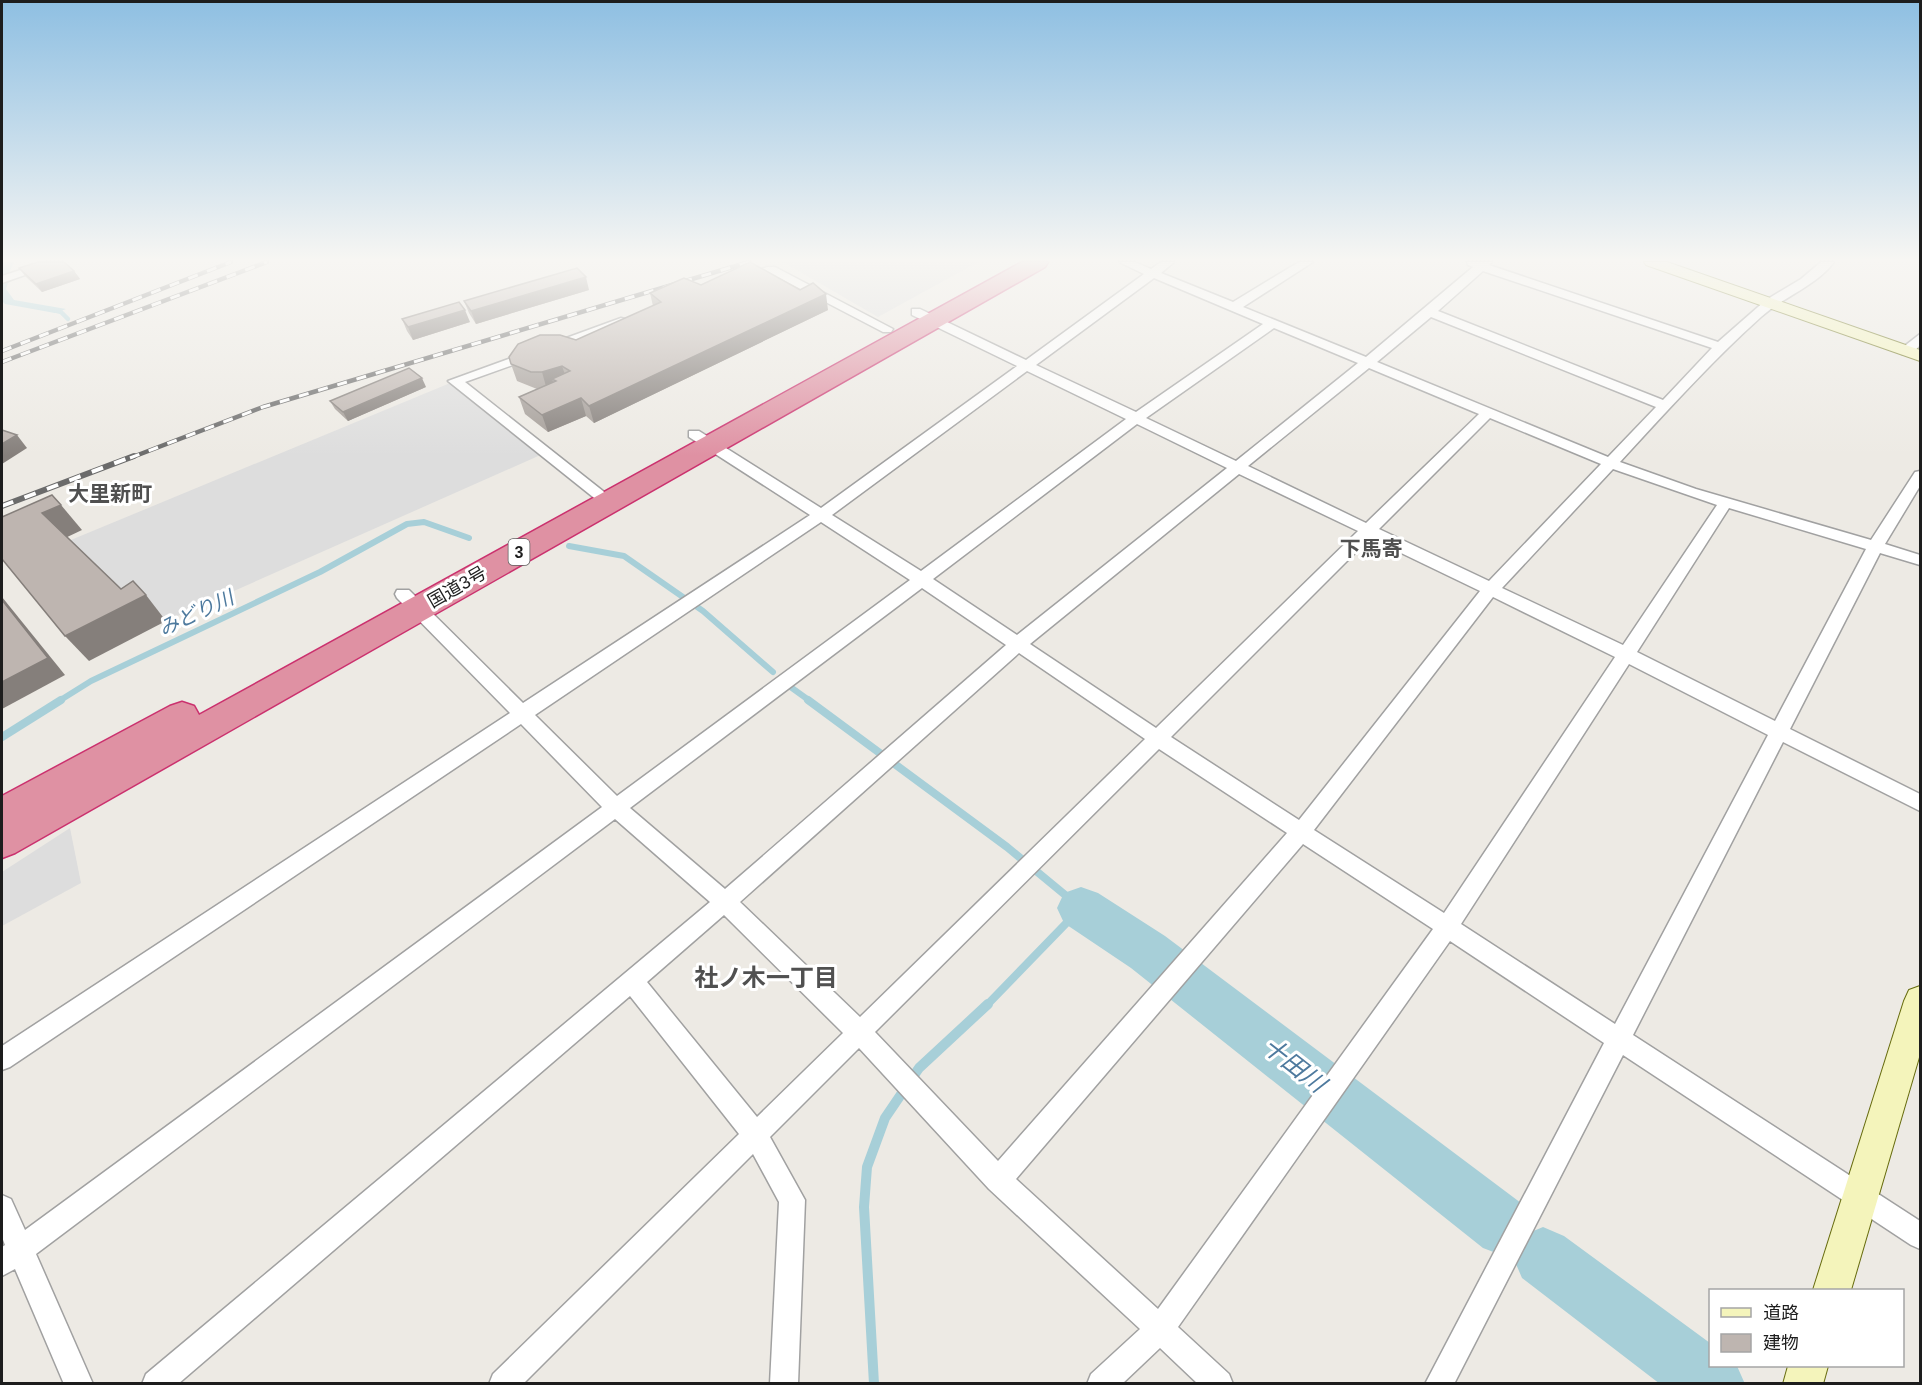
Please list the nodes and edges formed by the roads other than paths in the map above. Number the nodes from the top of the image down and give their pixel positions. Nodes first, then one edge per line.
1 (609, 327) edge
2 (882, 327) edge
3 (893, 327) edge
4 (905, 327) edge
5 (947, 327) edge
6 (1079, 327) edge
7 (1268, 327) edge
8 (1282, 327) edge
9 (1411, 327) edge
10 (1467, 327) edge
11 (1661, 327) edge
12 (1743, 327) edge
13 (1838, 327) edge
14 (886, 329) junction
15 (1920, 338) edge
16 (1720, 347) junction
17 (1914, 353) edge
18 (1366, 362) junction
19 (1026, 364) junction
20 (1664, 405) junction
21 (1486, 414) junction
22 (1138, 417) junction
23 (702, 439) junction
24 (1610, 463) junction
25 (1238, 467) junction
26 (1920, 475) edge
27 (600, 496) junction
28 (1726, 502) junction
29 (820, 516) junction
30 (1368, 531) junction
31 (1875, 547) junction
32 (1920, 560) edge
33 (922, 580) junction
34 (1490, 590) junction
35 (411, 601) junction
36 (1018, 645) junction
37 (1627, 655) junction
38 (522, 712) junction
39 (1777, 733) junction
40 (1159, 739) junction
41 (1920, 803) edge
42 (616, 808) junction
43 (2, 813) edge
44 (1301, 832) junction
45 (2, 842) edge
46 (725, 902) junction
47 (1447, 927) junction
48 (632, 981) junction
49 (1920, 1001) edge
50 (859, 1032) junction
51 (1620, 1040) junction
52 (2, 1059) edge
53 (755, 1134) junction
54 (998, 1180) junction
55 (1861, 1198) junction
56 (2, 1208) edge
57 (1920, 1236) edge
58 (10, 1256) edge
59 (1832, 1289) edge
60 (1161, 1328) junction
61 (1807, 1367) edge
62 (79, 1383) edge
63 (156, 1383) edge
64 (504, 1383) edge
65 (784, 1383) edge
66 (1101, 1383) edge
67 (1219, 1383) edge
68 (1439, 1383) edge
69 (1803, 1383) edge

1 - 27 street
2 - 14 street
3 - 14 highway, 国道3号 / 3
4 - 23 highway, 国道3号 / 3
5 - 19 street
6 - 19 street
7 - 22 street
8 - 18 street
9 - 18 street
10 - 20 street
11 - 16 street
12 - 16 street
13 - 17 street
14 - 23 highway, 国道3号 / 3
15 - 17 street
16 - 20 street
18 - 21 street
18 - 25 street
19 - 22 street
19 - 29 street
20 - 24 street
21 - 24 street
21 - 30 street
22 - 25 street
22 - 33 street
23 - 27 highway, 国道3号 / 3
23 - 29 street
24 - 28 street
24 - 34 street
25 - 30 street
25 - 36 street
26 - 31 street
27 - 35 highway, 国道3号 / 3
28 - 31 street
28 - 37 street
29 - 33 street
29 - 38 street
30 - 34 street
30 - 40 street
31 - 32 street
31 - 39 street
33 - 36 street
33 - 42 street
34 - 37 street
34 - 44 street
35 - 38 street
35 - 43 highway, 国道3号 / 3
35 - 45 highway, 国道3号 / 3
36 - 40 street
36 - 46 street
37 - 39 street
37 - 47 street
38 - 42 street
38 - 52 street
39 - 41 street
39 - 51 street
40 - 44 street
40 - 50 street
42 - 46 street
42 - 58 street
44 - 47 street
44 - 54 street
46 - 48 street
46 - 50 street
47 - 51 street
47 - 60 street
48 - 53 street
48 - 63 street
49 - 55 street
50 - 53 street
50 - 54 street
51 - 55 street
51 - 68 street
53 - 64 street
53 - 65 street
54 - 60 street
55 - 57 street
55 - 59 street
56 - 58 street
58 - 62 street
60 - 66 street
60 - 67 street
61 - 69 street

